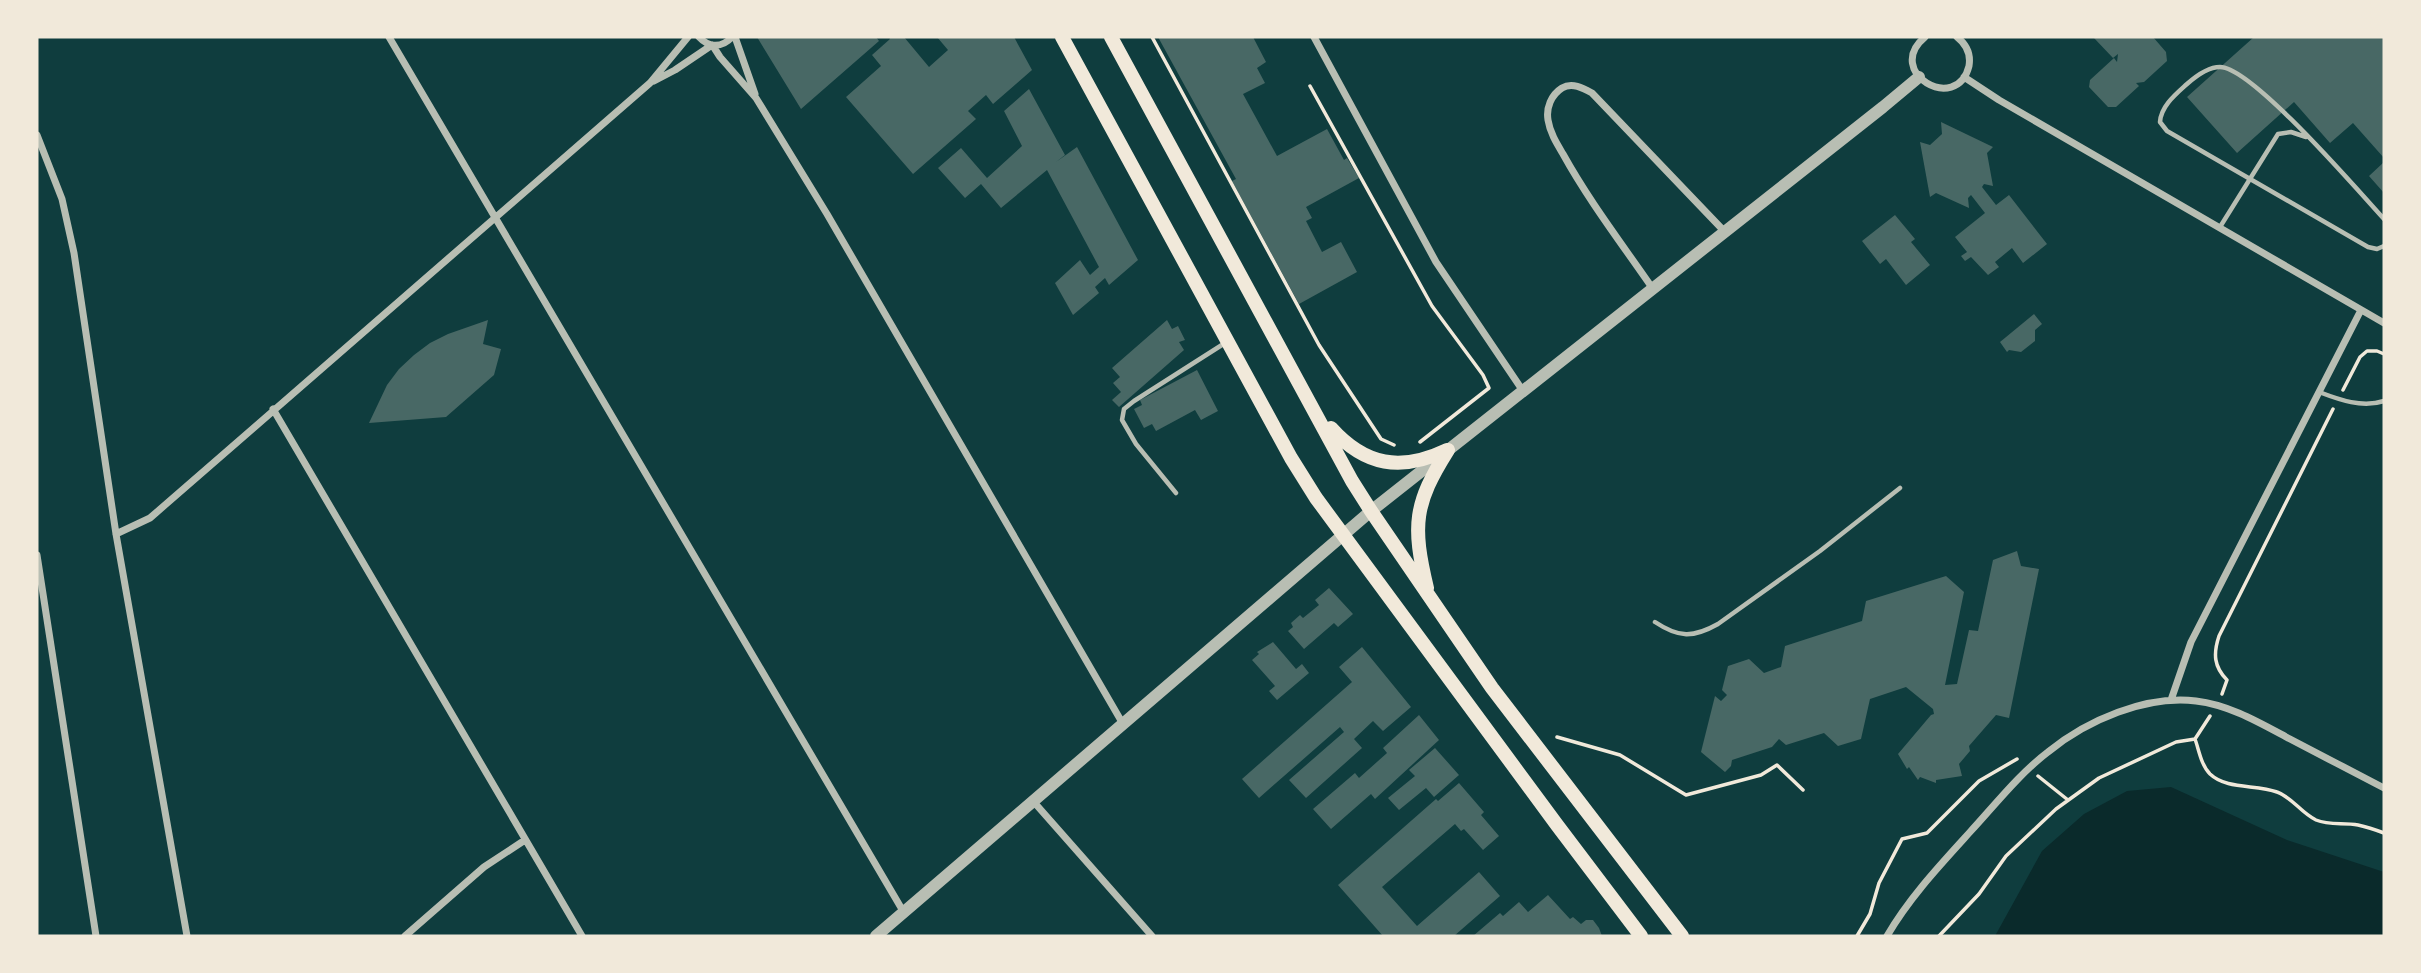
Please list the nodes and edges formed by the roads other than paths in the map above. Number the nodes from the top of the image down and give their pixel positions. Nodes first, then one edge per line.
1 (388, 37) edge
2 (688, 37) edge
3 (699, 37) edge
4 (733, 37) edge
5 (1062, 37) edge
6 (1111, 37) edge
7 (1314, 37) edge
8 (1957, 37) edge
9 (1970, 37) edge
10 (1920, 38) edge
11 (713, 45) junction
12 (1965, 45) junction
13 (1964, 76) junction
14 (1919, 77) junction
15 (650, 83) junction
16 (756, 98) junction
17 (37, 135) edge
18 (2312, 141) junction
19 (2248, 179) junction
20 (495, 217) junction
21 (2384, 219) edge
22 (2220, 227) junction
23 (1725, 232) junction
24 (2384, 246) edge
25 (1653, 289) junction
26 (2361, 310) junction
27 (2384, 323) edge
28 (1227, 341) junction
29 (1523, 391) junction
30 (2319, 392) junction
31 (2384, 401) edge
32 (273, 410) junction
33 (1317, 412) junction
34 (1448, 450) junction
35 (1900, 488) dead end
36 (1176, 493) dead end
37 (1371, 511) junction
38 (116, 534) junction
39 (1342, 536) junction
40 (37, 555) edge
41 (1429, 596) junction
42 (1655, 622) dead end
43 (2171, 700) junction
44 (1123, 724) junction
45 (2384, 788) edge
46 (1033, 801) junction
47 (525, 840) junction
48 (903, 911) junction
49 (96, 936) edge
50 (187, 936) edge
51 (405, 936) edge
52 (582, 936) edge
53 (876, 936) edge
54 (1152, 936) edge
55 (1641, 936) edge
56 (1682, 936) edge
57 (1887, 936) edge

1 - 20 street
2 - 15 street
3 - 11 street
4 - 11 street
4 - 16 street
5 - 28 main road
6 - 33 main road
7 - 29 street
8 - 12 street
9 - 12 street
10 - 14 street
11 - 15 street
11 - 16 street
12 - 13 street
13 - 14 street
13 - 22 street
14 - 23 street
15 - 20 street
16 - 44 street
17 - 38 street
18 - 19 lane
18 - 19 lane
18 - 21 lane
19 - 22 lane
19 - 24 lane
20 - 32 street
20 - 48 street
22 - 26 street
23 - 25 street
23 - 25 street
25 - 29 street
26 - 27 street
26 - 30 street
28 - 36 lane
28 - 39 main road
29 - 34 street
30 - 31 lane
30 - 43 street
32 - 38 street
32 - 47 street
33 - 34 main road
33 - 37 main road
34 - 37 street
34 - 41 main road
35 - 42 lane
37 - 39 street
37 - 41 main road
38 - 50 street
39 - 44 street
39 - 55 main road
40 - 49 street
41 - 56 main road
43 - 45 street
43 - 57 street
44 - 46 street
46 - 48 street
46 - 54 street
47 - 51 street
47 - 52 street
48 - 53 street

